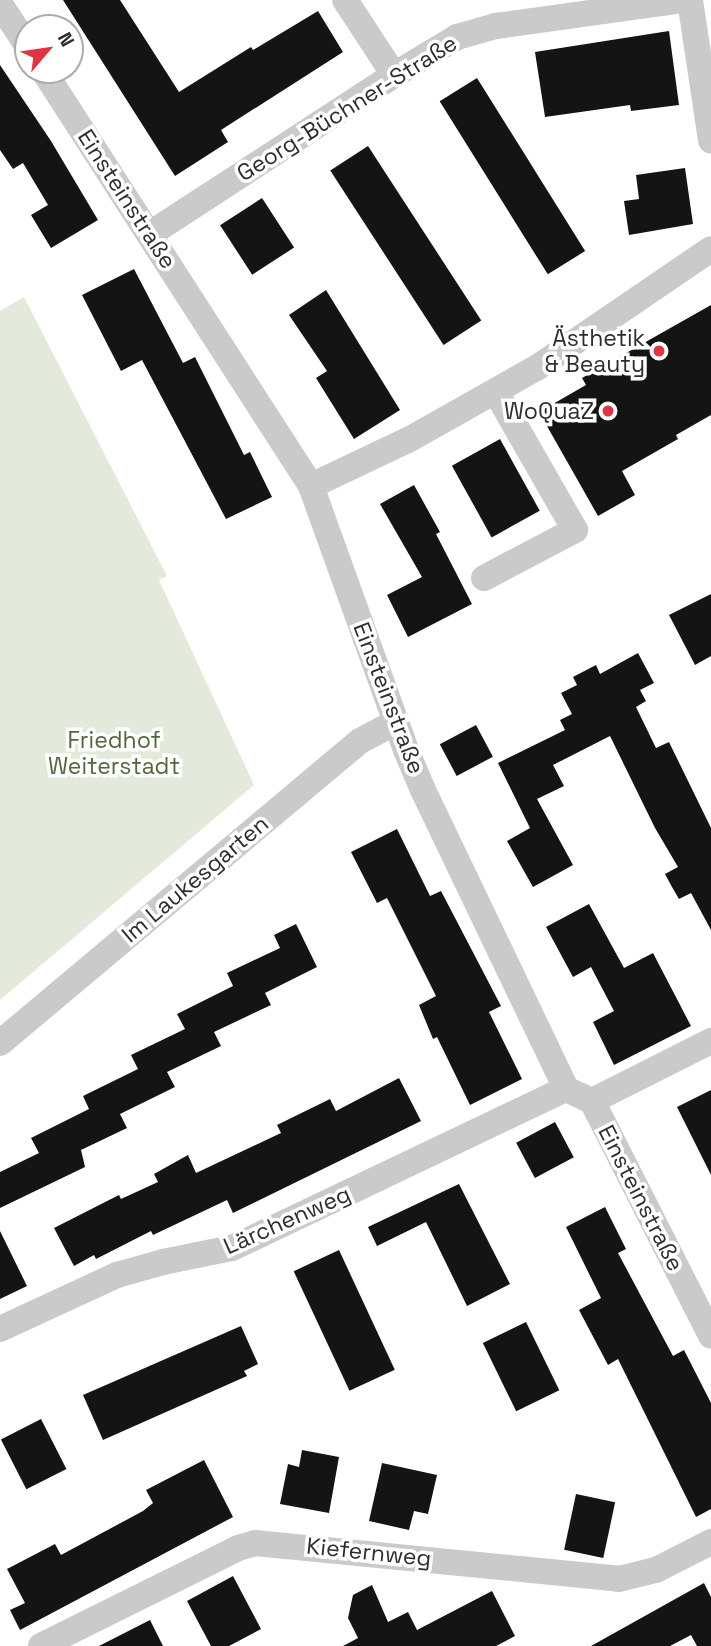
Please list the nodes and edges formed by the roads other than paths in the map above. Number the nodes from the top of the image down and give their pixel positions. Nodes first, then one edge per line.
1 (345, 0) edge
2 (684, 0) edge
3 (690, 0) edge
4 (0, 4) edge
5 (14, 26) edge
6 (394, 75) junction
7 (52, 84) edge
8 (711, 140) edge
9 (150, 234) junction
10 (711, 249) edge
11 (496, 392) junction
12 (311, 486) junction
13 (484, 578) dead end
14 (396, 722) junction
15 (711, 1041) edge
16 (0, 1043) edge
17 (566, 1089) junction
18 (592, 1101) junction
19 (0, 1329) edge
20 (711, 1336) edge
21 (711, 1542) edge
22 (41, 1646) edge

1 - 6 street
2 - 6 street, Georg-Büchner-Straße
3 - 8 street
4 - 5 street
6 - 9 street, Georg-Büchner-Straße
7 - 9 street, Einsteinstraße
9 - 12 street, Einsteinstraße
10 - 11 street
11 - 12 street
11 - 13 street
12 - 14 street, Einsteinstraße
14 - 16 street, Im Laukesgarten
14 - 17 street, Einsteinstraße
15 - 18 street
17 - 18 street, Einsteinstraße
17 - 19 street, Lärchenweg
18 - 20 street, Einsteinstraße
21 - 22 street, Kiefernweg

